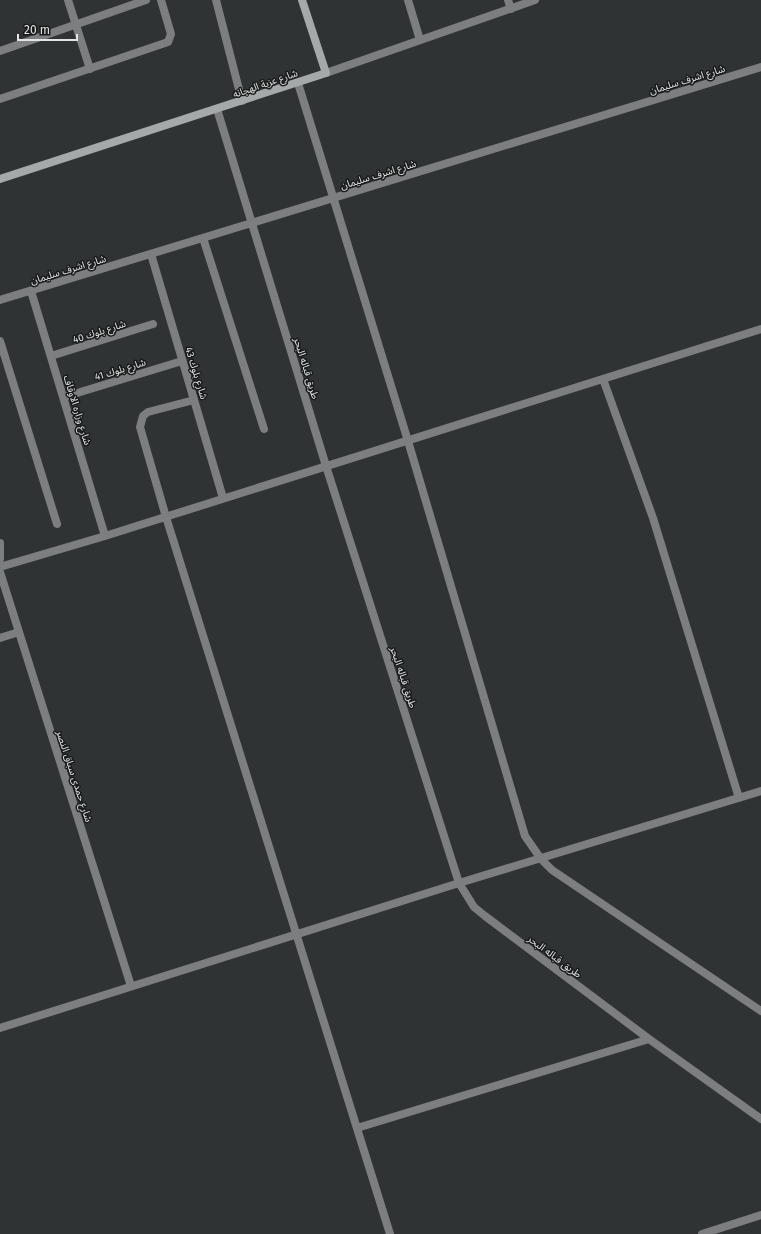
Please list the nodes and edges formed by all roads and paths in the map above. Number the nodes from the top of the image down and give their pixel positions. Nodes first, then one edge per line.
1 (68, 0) edge
2 (146, 0) edge
3 (161, 0) edge
4 (216, 0) edge
5 (302, 0) edge
6 (408, 0) edge
7 (508, 0) edge
8 (535, 0) edge
9 (511, 9) junction
10 (76, 24) junction
11 (420, 40) junction
12 (0, 50) edge
13 (761, 67) edge
14 (90, 69) junction
15 (326, 73) junction
16 (298, 82) junction
17 (0, 99) edge
18 (242, 101) junction
19 (217, 109) junction
20 (0, 178) edge
21 (332, 198) junction
22 (252, 223) junction
23 (203, 238) junction
24 (151, 254) junction
25 (31, 291) junction
26 (0, 300) edge
27 (153, 324) dead end
28 (761, 329) edge
29 (0, 341) edge
30 (51, 356) junction
31 (182, 361) junction
32 (603, 379) junction
33 (64, 397) junction
34 (194, 400) junction
35 (264, 429) dead end
36 (408, 440) junction
37 (326, 466) junction
38 (224, 498) junction
39 (166, 517) junction
40 (57, 524) dead end
41 (105, 536) junction
42 (0, 543) edge
43 (0, 559) edge
44 (0, 567) edge
45 (0, 572) edge
46 (19, 632) junction
47 (0, 638) edge
48 (761, 791) edge
49 (739, 798) junction
50 (541, 859) junction
51 (459, 883) junction
52 (297, 934) junction
53 (131, 986) junction
54 (761, 1011) edge
55 (0, 1028) edge
56 (649, 1039) junction
57 (761, 1119) edge
58 (357, 1128) junction
59 (761, 1215) edge
60 (390, 1234) edge
61 (702, 1234) edge

1 - 10 street
2 - 10 street
3 - 14 street
4 - 18 street
5 - 15 street
6 - 11 street
7 - 9 street
8 - 9 street, شارع عزبة الهجانه
9 - 11 street, شارع عزبة الهجانه
10 - 12 street
10 - 14 street
11 - 15 street, شارع عزبة الهجانه
13 - 21 street, شارع اشرف سليمان
14 - 17 street
15 - 16 street, شارع عزبة الهجانه
16 - 18 street, شارع عزبة الهجانه
16 - 21 street
18 - 19 street, شارع عزبة الهجانه
19 - 20 street, شارع عزبة الهجانه
19 - 22 street, طريق قباله البحر
21 - 22 street, شارع اشرف سليمان
21 - 36 street
22 - 23 street, شارع اشرف سليمان
22 - 37 street, طريق قباله البحر
23 - 24 street, شارع اشرف سليمان
23 - 35 street
24 - 25 street, شارع اشرف سليمان
24 - 31 street, شارع بلوك 43
25 - 26 street, شارع اشرف سليمان
25 - 30 street, شارع وزاره الاوقاف
27 - 30 street, شارع بلوك 40
28 - 32 street
29 - 40 street
30 - 33 street, شارع وزاره الاوقاف
31 - 33 street, شارع بلوك 41
31 - 34 street, شارع بلوك 43
32 - 36 street
32 - 49 street
33 - 41 street, شارع وزاره الاوقاف
34 - 38 street, شارع بلوك 43
34 - 39 street
36 - 37 street
36 - 50 street
37 - 38 street
37 - 51 street, طريق قباله البحر
38 - 39 street
39 - 41 street
39 - 52 street
41 - 44 street
42 - 43 street
45 - 46 street, شارع حمدى سباق النصر
46 - 47 street
46 - 53 street, شارع حمدى سباق النصر
48 - 49 street
49 - 50 street
50 - 51 street
50 - 54 street
51 - 52 street
51 - 56 street, طريق قباله البحر
52 - 53 street
52 - 58 street
53 - 55 street
56 - 57 street, طريق قباله البحر
56 - 58 street
58 - 60 street
59 - 61 street

